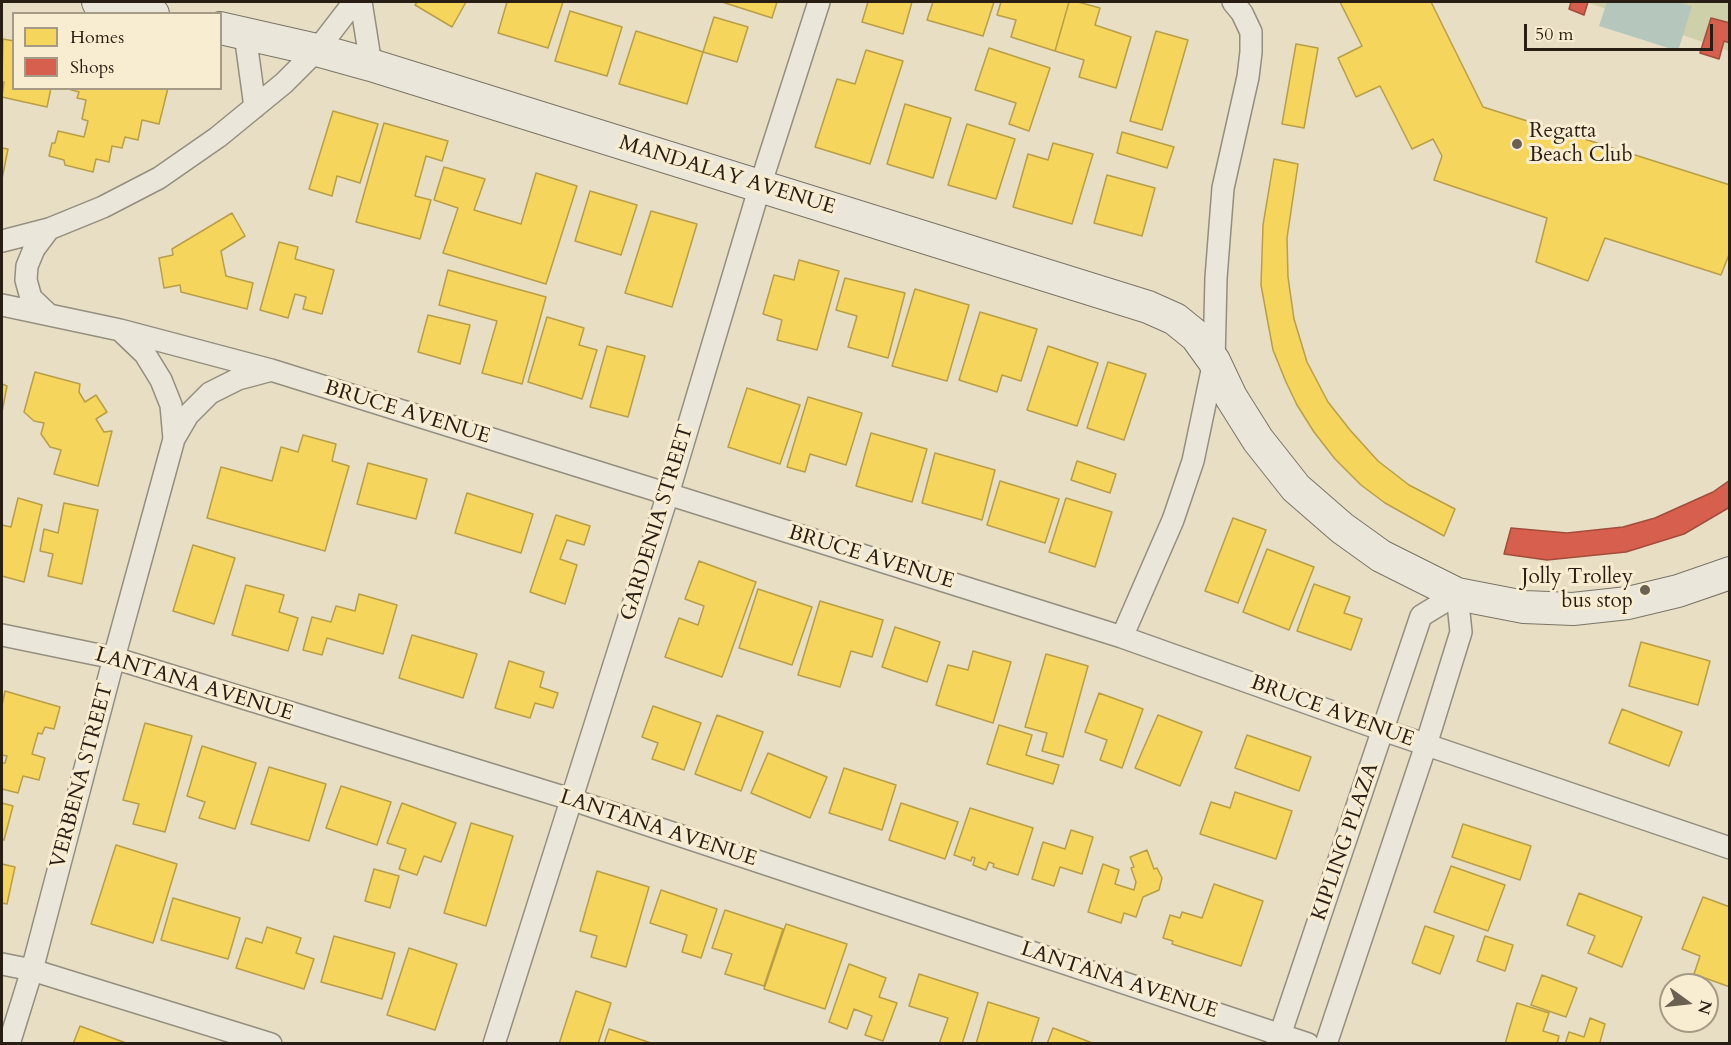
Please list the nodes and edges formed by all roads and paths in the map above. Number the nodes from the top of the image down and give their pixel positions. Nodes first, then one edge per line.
1 (98, 2) edge
2 (354, 2) edge
3 (361, 2) edge
4 (819, 2) edge
5 (1233, 2) edge
6 (144, 12) edge
7 (232, 31) edge
8 (317, 50) junction
9 (371, 65) junction
10 (255, 107) junction
11 (760, 186) junction
12 (49, 229) junction
13 (2, 241) edge
14 (2, 305) edge
15 (48, 314) junction
16 (120, 330) junction
17 (1214, 361) junction
18 (272, 370) junction
19 (174, 439) junction
20 (668, 494) junction
21 (1730, 573) edge
22 (1457, 594) junction
23 (2, 635) edge
24 (1122, 637) junction
25 (114, 658) junction
26 (1383, 730) junction
27 (1426, 746) junction
28 (570, 800) junction
29 (1730, 848) edge
30 (2, 964) edge
31 (32, 970) junction
32 (1279, 1039) edge
33 (9, 1044) edge
34 (272, 1044) edge
35 (494, 1044) edge
36 (1308, 1044) edge
37 (1326, 1044) edge

1 - 6 street
2 - 8 street
3 - 9 street
4 - 11 street, GARDENIA STREET
5 - 17 street
7 - 8 street, MANDALAY AVENUE
7 - 10 street
8 - 9 street, MANDALAY AVENUE
8 - 10 street
9 - 11 street, MANDALAY AVENUE
10 - 12 street
11 - 17 street, MANDALAY AVENUE
11 - 20 street, GARDENIA STREET
12 - 13 street
12 - 15 street
14 - 15 street, BRUCE AVENUE
15 - 16 street, BRUCE AVENUE
16 - 18 street, BRUCE AVENUE
16 - 19 street, VERBENA STREET
17 - 22 street, MANDALAY AVENUE
17 - 24 street
18 - 19 street, VERBENA STREET
18 - 20 street, BRUCE AVENUE
19 - 25 street, VERBENA STREET
20 - 24 street, BRUCE AVENUE
20 - 28 street, GARDENIA STREET
21 - 22 street
22 - 26 street, KIPLING PLAZA
22 - 27 street
23 - 25 street, LANTANA AVENUE
24 - 26 street, BRUCE AVENUE
25 - 28 street, LANTANA AVENUE
25 - 31 street, VERBENA STREET
26 - 27 street, BRUCE AVENUE
26 - 32 street, KIPLING PLAZA
27 - 29 street, BRUCE AVENUE
27 - 37 street
28 - 32 street, LANTANA AVENUE
28 - 35 street, GARDENIA STREET
30 - 31 street
31 - 33 street, VERBENA STREET
31 - 34 street
32 - 36 street, LANTANA AVENUE

